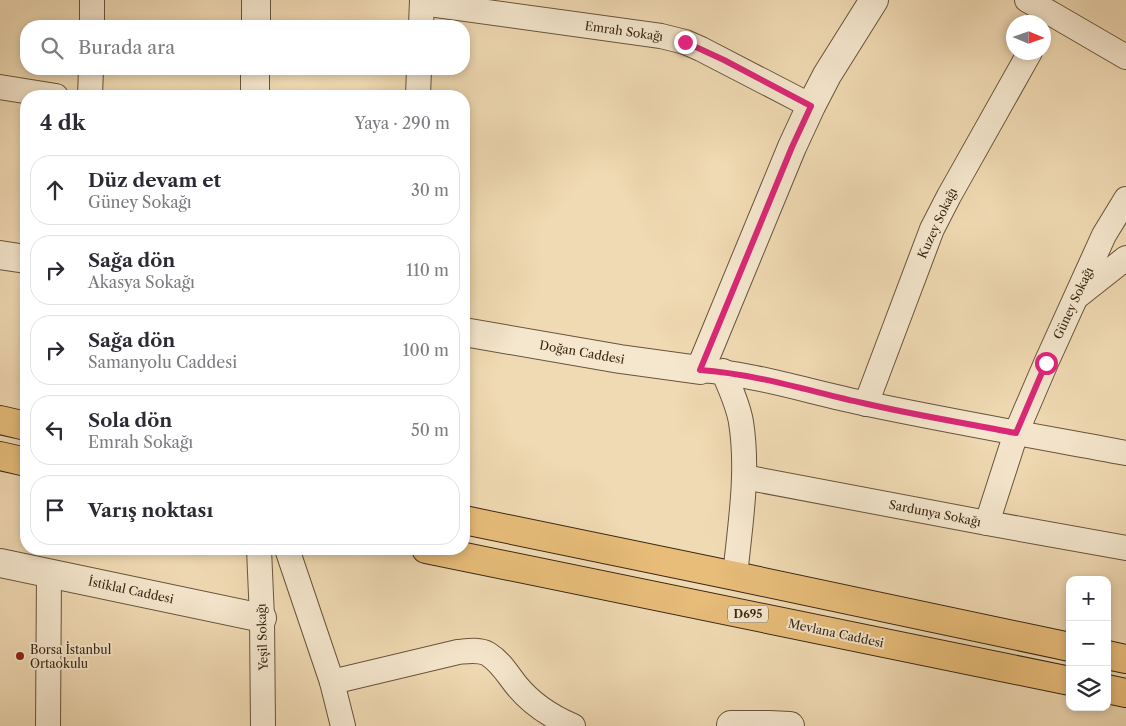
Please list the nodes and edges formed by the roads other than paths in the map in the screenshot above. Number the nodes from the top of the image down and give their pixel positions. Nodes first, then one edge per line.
1 (92, 0) edge
2 (256, 0) edge
3 (874, 0) edge
4 (1027, 0) edge
5 (422, 10) edge
6 (1042, 15) edge
7 (92, 20) edge
8 (256, 20) edge
9 (1051, 22) edge
10 (1126, 57) edge
11 (1026, 60) edge
12 (91, 75) edge
13 (255, 75) edge
14 (419, 75) edge
15 (0, 86) edge
16 (22, 90) edge
17 (90, 90) edge
18 (255, 90) edge
19 (418, 90) edge
20 (811, 106) junction
21 (1126, 199) edge
22 (0, 255) edge
23 (20, 258) edge
24 (1126, 258) edge
25 (1074, 299) junction
26 (470, 333) edge
27 (712, 370) junction
28 (866, 404) junction
29 (0, 420) edge
30 (20, 425) edge
31 (1016, 433) junction
32 (1126, 453) edge
33 (0, 456) edge
34 (20, 461) edge
35 (744, 477) junction
36 (470, 521) edge
37 (987, 523) junction
38 (1126, 548) edge
39 (259, 555) edge
40 (289, 555) edge
41 (455, 555) edge
42 (0, 563) edge
43 (49, 573) junction
44 (735, 576) junction
45 (262, 618) junction
46 (1066, 647) edge
47 (1111, 656) edge
48 (1126, 659) edge
49 (1066, 680) edge
50 (332, 682) junction
51 (1111, 690) edge
52 (1126, 693) edge
53 (48, 726) edge
54 (263, 726) edge
55 (343, 726) edge
56 (573, 726) edge
57 (727, 726) edge
58 (790, 726) edge

1 - 7 street
2 - 8 street
3 - 20 street
4 - 6 street
5 - 20 street, Emrah Sokağı
9 - 10 street
11 - 28 street, Kuzey Sokağı
12 - 17 street
13 - 18 street
14 - 19 street
15 - 16 street
20 - 27 street
21 - 25 street, Güney Sokağı
22 - 23 street
24 - 25 street
25 - 31 street, Güney Sokağı
26 - 27 street, Doğan Caddesi
27 - 28 street
27 - 35 street
28 - 31 street
29 - 30 main road
31 - 32 street
31 - 37 street, Güney Sokağı
33 - 34 main road
35 - 37 street, Sardunya Sokağı
35 - 44 street
36 - 44 main road
37 - 38 street, Sardunya Sokağı
39 - 45 street, Yeşil Sokağı
40 - 50 street
41 - 49 main road, Mevlana Caddesi / D695
42 - 43 street, İstiklal Caddesi
43 - 45 street, İstiklal Caddesi
43 - 53 street
44 - 46 main road
45 - 54 street, Yeşil Sokağı
47 - 48 main road
50 - 55 street
50 - 56 street
51 - 52 main road
57 - 58 street

